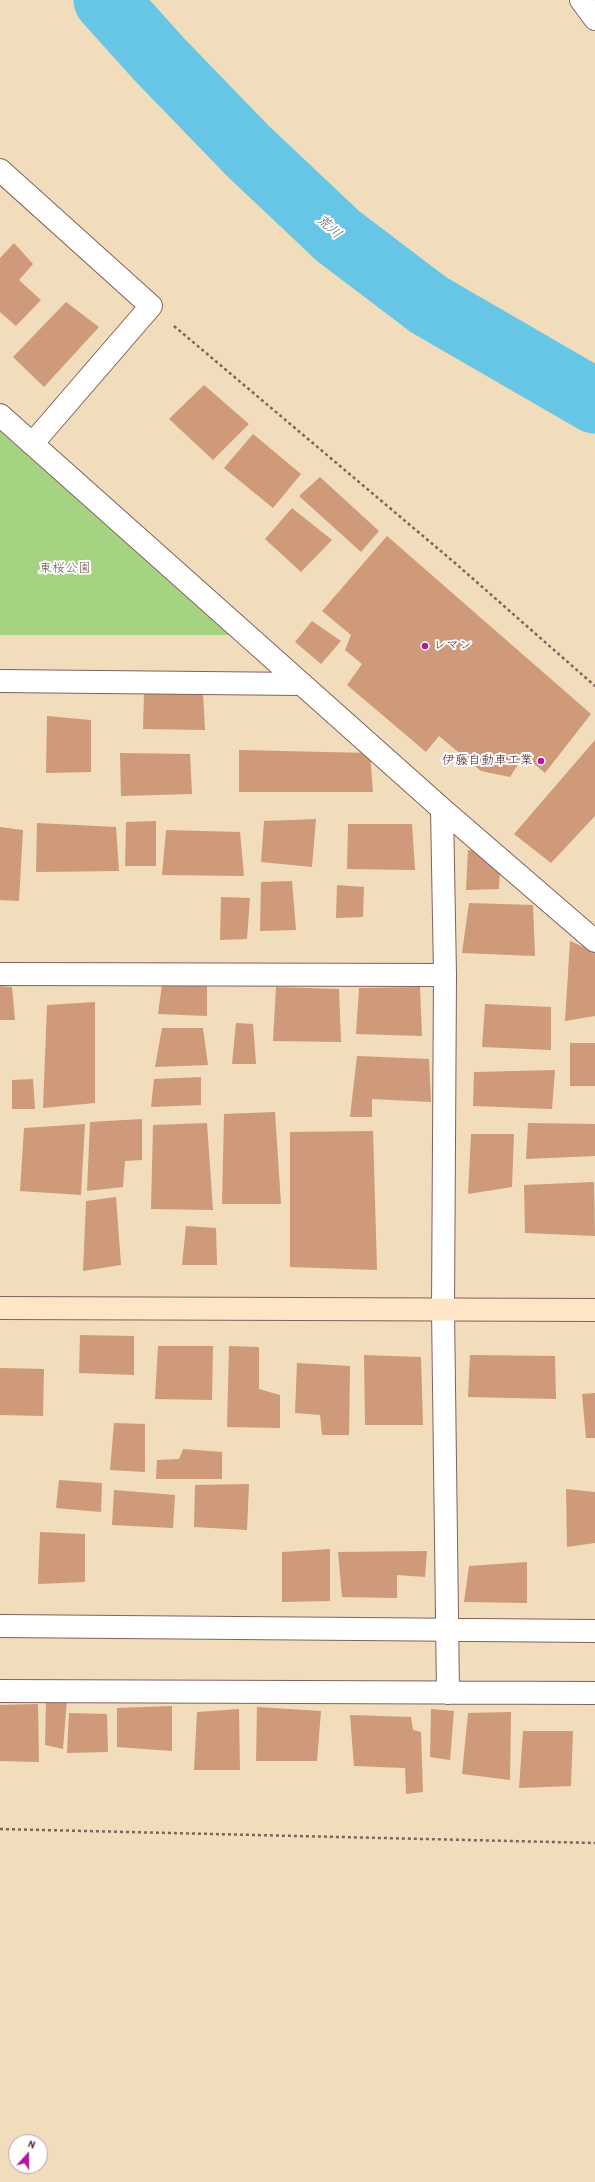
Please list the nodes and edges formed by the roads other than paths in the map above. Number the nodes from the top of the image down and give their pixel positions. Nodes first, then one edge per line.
1 (581, 0) edge
2 (595, 19) edge
3 (0, 170) edge
4 (0, 415) edge
5 (32, 444) junction
6 (0, 681) edge
7 (302, 684) junction
8 (442, 809) junction
9 (595, 941) edge
10 (0, 974) edge
11 (445, 975) junction
12 (0, 1308) edge
13 (443, 1308) junction
14 (595, 1310) edge
15 (0, 1626) edge
16 (448, 1630) junction
17 (595, 1631) edge
18 (0, 1691) edge
19 (448, 1693) junction
20 (595, 1693) edge

1 - 2 street
3 - 5 street
4 - 5 street
5 - 7 street
6 - 7 street
7 - 8 street
8 - 9 street
8 - 11 street
10 - 11 street
11 - 13 street
12 - 13 street
13 - 14 street
13 - 16 street
15 - 16 street
16 - 17 street
16 - 19 street
18 - 19 street
19 - 20 street

